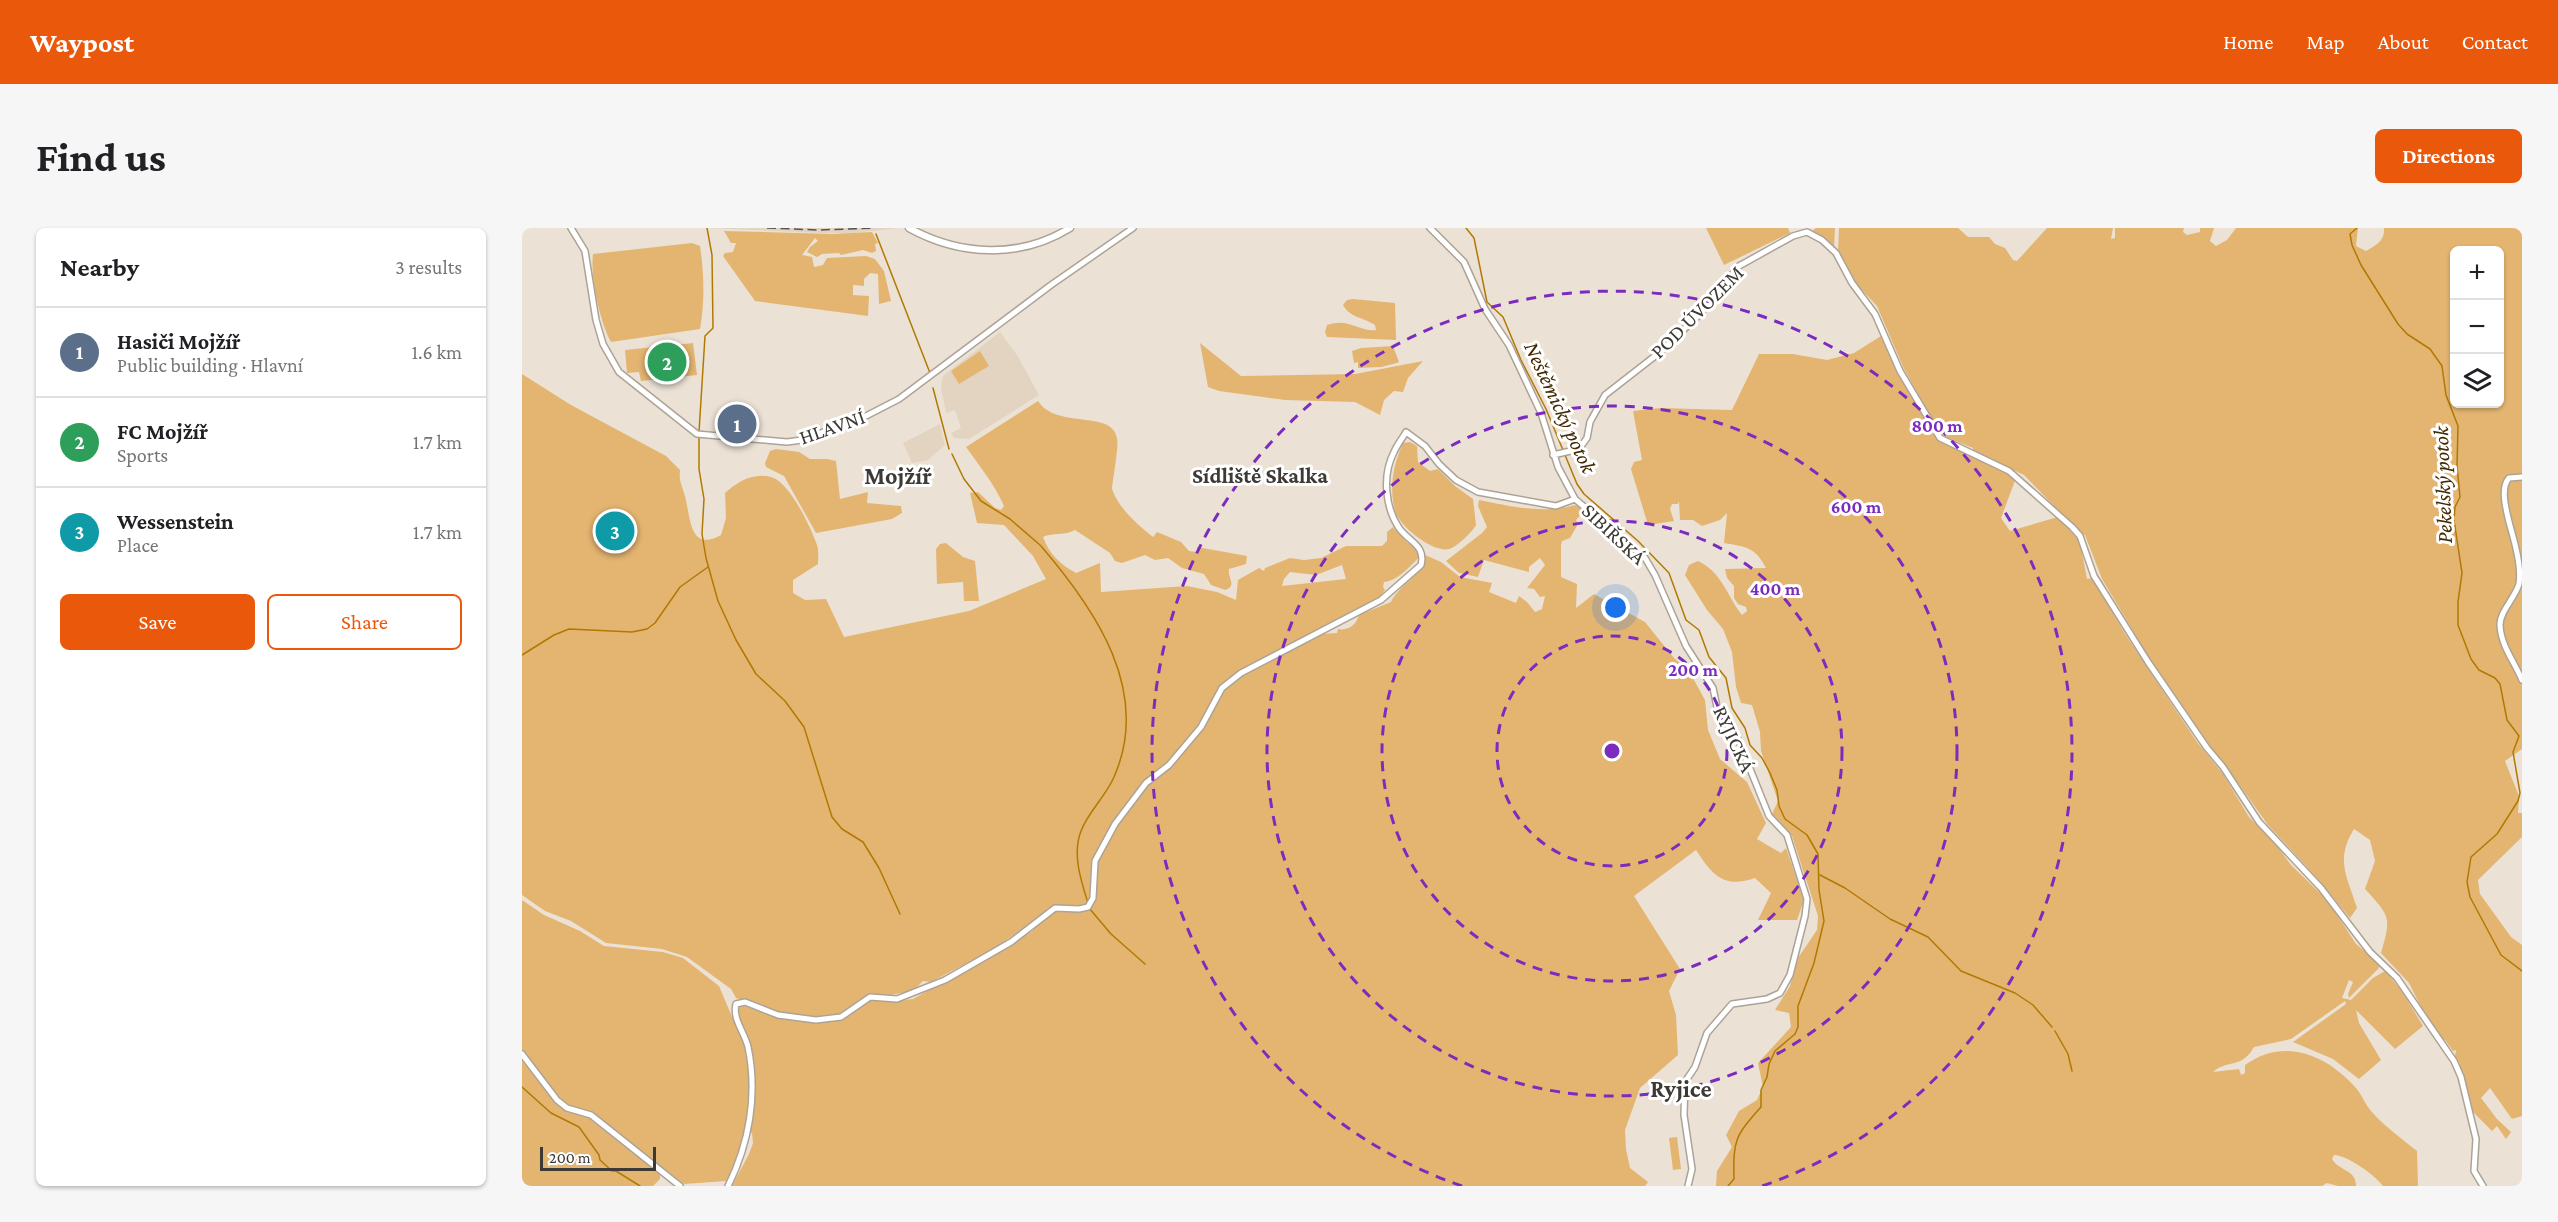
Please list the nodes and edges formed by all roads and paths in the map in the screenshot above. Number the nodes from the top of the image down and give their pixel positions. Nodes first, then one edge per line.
1 (571, 228) edge
2 (909, 228) edge
3 (1430, 228) edge
4 (1069, 229) edge
5 (1130, 230) edge
6 (1553, 454) junction
7 (2522, 477) edge
8 (1575, 499) junction
9 (2522, 680) edge
10 (1713, 688) joint
11 (522, 1054) edge
12 (680, 1186) edge
13 (728, 1186) edge
14 (1688, 1186) edge
15 (2483, 1186) edge

1 - 5 street, HLAVNÍ
2 - 4 main road
3 - 6 street, SIBIŘSKÁ
6 - 8 street, SIBIŘSKÁ
6 - 15 street, POD ÚVOZEM
7 - 9 street
8 - 10 street, SIBIŘSKÁ
8 - 13 street
10 - 14 street, RYJICKÁ
11 - 12 street

